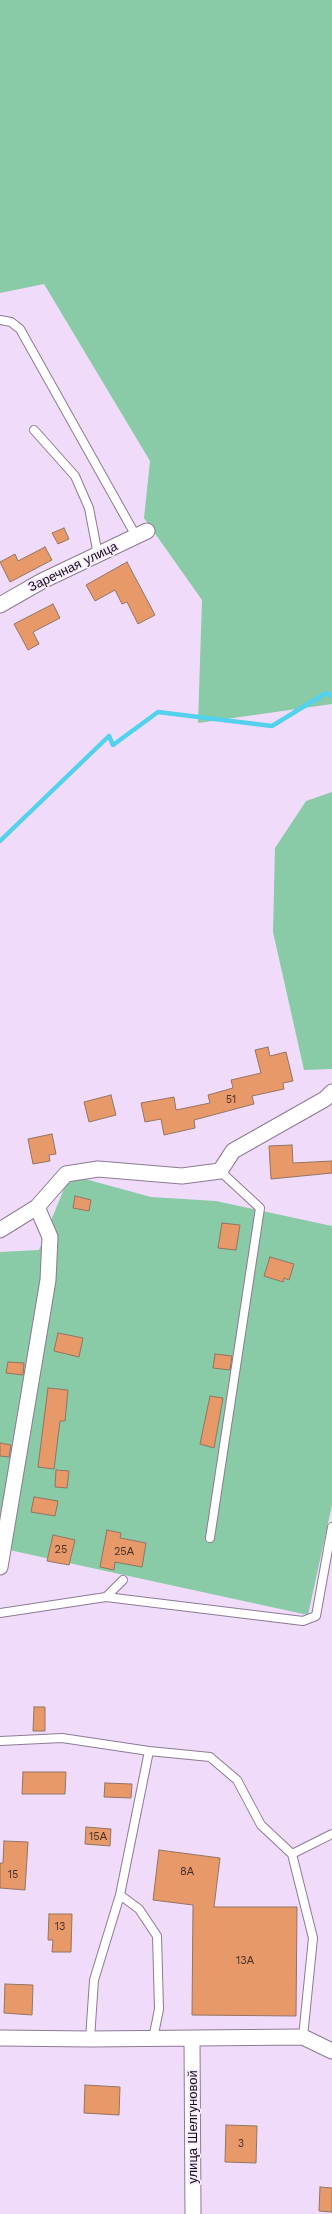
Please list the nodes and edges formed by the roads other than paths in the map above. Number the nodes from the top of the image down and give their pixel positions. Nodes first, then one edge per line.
1 (0, 320) edge
2 (34, 430) dead end
3 (142, 533) joint
4 (98, 554) junction
5 (0, 605) edge
6 (332, 1092) edge
7 (220, 1171) junction
8 (37, 1207) junction
9 (0, 1230) edge
10 (332, 1527) edge
11 (210, 1538) dead end
12 (0, 1567) edge
13 (123, 1580) dead end
14 (106, 1597) junction
15 (0, 1613) edge
16 (0, 1741) edge
17 (150, 1751) junction
18 (332, 1834) edge
19 (292, 1854) junction
20 (120, 1895) junction
21 (303, 2037) junction
22 (0, 2038) edge
23 (153, 2039) junction
24 (192, 2039) junction
25 (90, 2040) junction
26 (332, 2051) edge
27 (194, 2214) edge

1 - 3 lane
2 - 4 lane
3 - 4 street, Заречная улица
4 - 5 street, Заречная улица
6 - 7 street
7 - 8 street
7 - 11 lane
8 - 9 street
8 - 12 street
10 - 14 lane
13 - 14 lane
14 - 15 lane
16 - 17 lane
17 - 19 lane
17 - 20 lane
18 - 19 lane
19 - 21 lane
20 - 23 lane
20 - 25 lane
21 - 24 street
21 - 26 street
22 - 25 street
23 - 24 street
23 - 25 street
24 - 27 street, улица Шелгуновой

